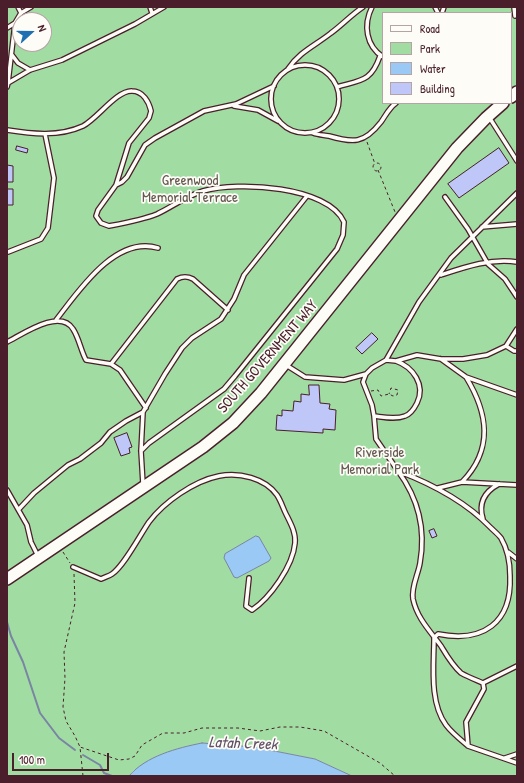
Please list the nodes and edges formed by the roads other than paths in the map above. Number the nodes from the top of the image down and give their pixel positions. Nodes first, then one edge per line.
1 (150, 7) edge
2 (164, 7) edge
3 (363, 7) edge
4 (372, 7) edge
5 (514, 7) edge
6 (152, 13) junction
7 (516, 15) edge
8 (12, 52) edge
9 (12, 55) junction
10 (382, 56) edge
11 (30, 70) junction
12 (288, 70) junction
13 (8, 85) edge
14 (274, 86) junction
15 (337, 87) junction
16 (395, 104) edge
17 (503, 104) edge
18 (228, 106) junction
19 (488, 116) junction
20 (279, 121) junction
21 (7, 130) edge
22 (312, 132) junction
23 (45, 134) junction
24 (517, 161) edge
25 (116, 185) junction
26 (517, 193) edge
27 (307, 196) junction
28 (445, 197) dead end
29 (517, 224) edge
30 (482, 228) junction
31 (472, 237) junction
32 (158, 248) dead end
33 (8, 252) dead end
34 (517, 262) edge
35 (487, 263) junction
36 (440, 275) junction
37 (517, 297) edge
38 (228, 310) junction
39 (56, 320) junction
40 (517, 330) edge
41 (7, 342) edge
42 (506, 346) junction
43 (517, 351) edge
44 (441, 359) junction
45 (386, 360) junction
46 (396, 361) junction
47 (111, 364) junction
48 (284, 364) junction
49 (366, 374) junction
50 (466, 377) junction
51 (517, 395) edge
52 (146, 408) junction
53 (143, 412) junction
54 (374, 416) junction
55 (141, 451) junction
56 (398, 471) junction
57 (462, 482) junction
58 (500, 484) junction
59 (517, 485) edge
60 (144, 487) junction
61 (438, 488) junction
62 (7, 490) edge
63 (19, 510) junction
64 (483, 520) junction
65 (508, 552) junction
66 (39, 558) junction
67 (517, 559) edge
68 (73, 567) road end
69 (249, 578) dead end
70 (7, 580) edge
71 (434, 638) junction
72 (517, 666) edge
73 (483, 684) junction
74 (468, 746) junction
75 (517, 754) edge
76 (504, 758) junction
77 (517, 763) edge

1 - 6 lane
2 - 6 lane
3 - 12 lane
4 - 10 lane
5 - 7 lane
6 - 11 lane
8 - 9 lane
9 - 11 lane
9 - 13 lane
10 - 15 lane
11 - 13 lane
12 - 14 lane
12 - 15 lane
14 - 18 lane
14 - 20 lane
15 - 22 lane
16 - 22 lane
17 - 19 main road, SOUTH GOVERNMENT WAY
18 - 20 lane
18 - 25 lane
19 - 24 lane
19 - 48 main road, SOUTH GOVERNMENT WAY
20 - 22 lane
21 - 23 lane
23 - 25 lane
23 - 33 lane
25 - 27 lane
26 - 30 lane
27 - 38 lane
27 - 55 lane
28 - 31 lane
29 - 30 lane
30 - 31 lane
31 - 35 lane
31 - 36 lane
32 - 39 lane
34 - 35 lane
35 - 36 lane
35 - 37 lane
36 - 45 lane
38 - 47 lane
38 - 52 lane
39 - 41 lane
39 - 47 lane
40 - 42 lane
42 - 43 lane
42 - 44 lane
44 - 46 lane
44 - 50 lane
45 - 46 lane
45 - 49 lane
46 - 54 lane
47 - 52 lane
48 - 49 lane
48 - 60 main road, SOUTH GOVERNMENT WAY
49 - 54 lane
50 - 51 lane
50 - 57 lane
52 - 53 lane
53 - 55 lane
53 - 63 lane
54 - 56 lane
55 - 60 lane
56 - 61 lane
56 - 71 lane
57 - 58 lane
57 - 61 lane
58 - 59 lane
58 - 64 lane
60 - 66 main road, SOUTH GOVERNMENT WAY
61 - 64 lane
62 - 63 lane
63 - 66 lane
64 - 65 lane
65 - 67 lane
65 - 71 lane
66 - 70 main road, SOUTH GOVERNMENT WAY
68 - 69 lane
71 - 73 lane
71 - 74 lane
72 - 73 lane
73 - 74 lane
74 - 76 lane
75 - 76 lane
76 - 77 lane

